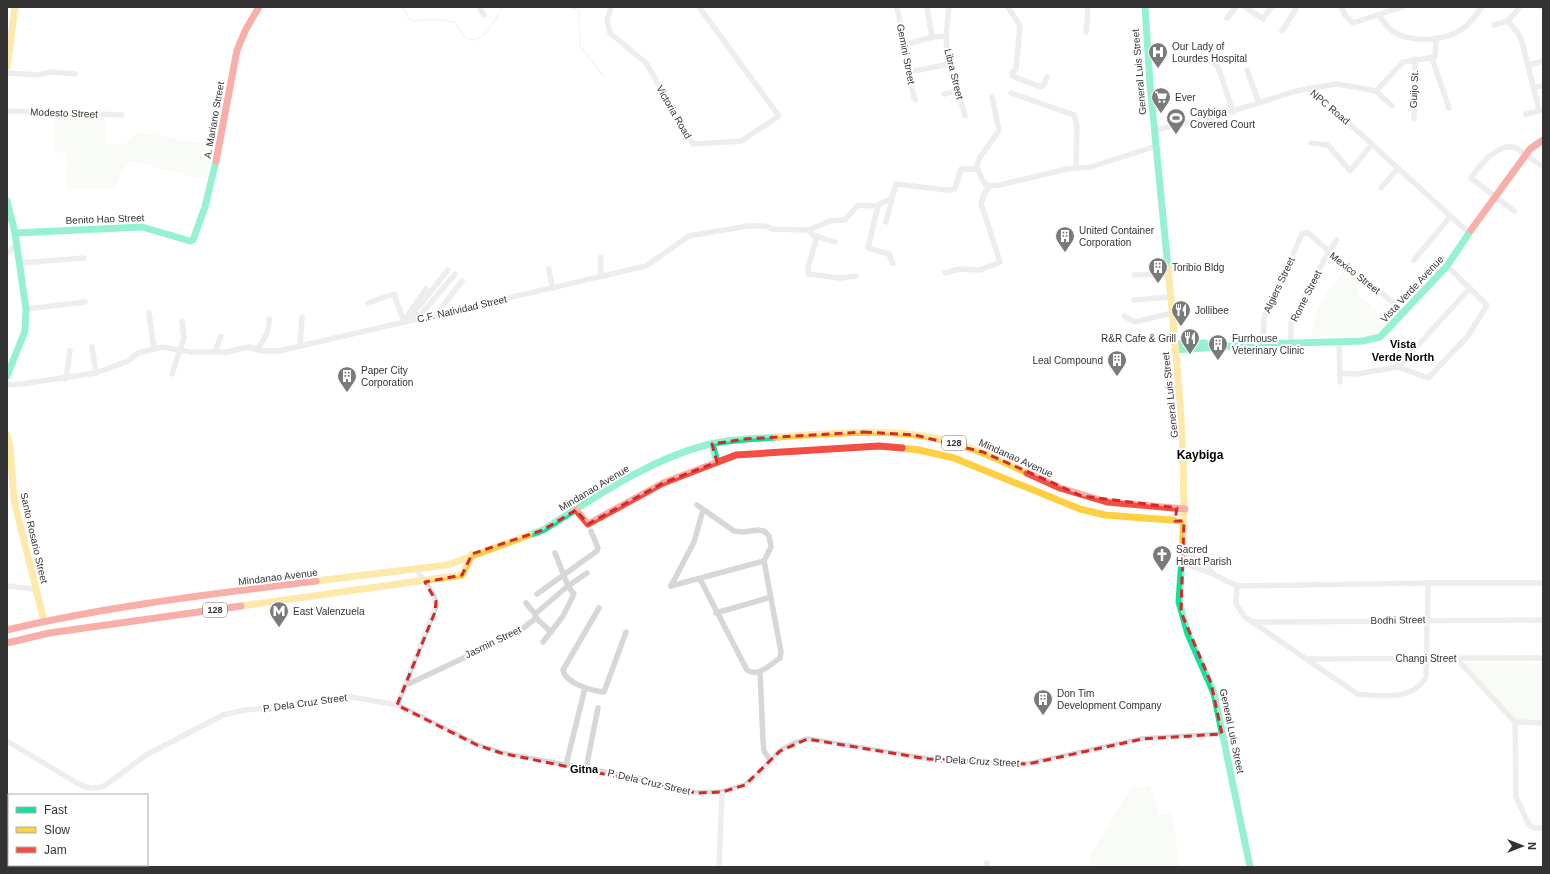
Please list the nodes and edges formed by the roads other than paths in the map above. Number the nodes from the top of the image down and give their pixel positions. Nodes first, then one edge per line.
1 (15, 7) edge
2 (260, 7) edge
3 (479, 7) edge
4 (611, 7) edge
5 (699, 7) edge
6 (897, 7) edge
7 (927, 7) edge
8 (950, 7) edge
9 (1008, 7) edge
10 (1088, 7) edge
11 (1145, 7) edge
12 (1236, 7) edge
13 (1245, 7) edge
14 (1271, 7) edge
15 (1297, 7) edge
16 (1341, 7) edge
17 (1402, 7) edge
18 (1482, 7) edge
19 (1520, 7) edge
20 (1254, 9) edge
21 (484, 15) dead end
22 (1379, 16) junction
23 (1227, 18) dead end
24 (1508, 21) junction
25 (1494, 25) dead end
26 (1282, 31) dead end
27 (1086, 32) dead end
28 (946, 36) junction
29 (932, 37) junction
30 (1436, 38) junction
31 (905, 45) junction
32 (1432, 58) junction
33 (1415, 59) junction
34 (1208, 60) dead end
35 (1543, 61) edge
36 (950, 64) junction
37 (1529, 65) junction
38 (7, 67) edge
39 (1247, 70) dead end
40 (909, 72) junction
41 (7, 73) edge
42 (74, 74) dead end
43 (1047, 77) dead end
44 (1543, 86) edge
45 (1309, 88) junction
46 (1535, 88) junction
47 (958, 91) junction
48 (1376, 91) junction
49 (1011, 93) dead end
50 (944, 94) dead end
51 (992, 97) dead end
52 (916, 100) dead end
53 (1259, 103) junction
54 (1392, 106) dead end
55 (1449, 108) dead end
56 (1541, 110) edge
57 (7, 111) edge
58 (1233, 112) junction
59 (1526, 114) dead end
60 (122, 115) dead end
61 (965, 116) dead end
62 (1414, 119) dead end
63 (1155, 130) junction
64 (1543, 140) edge
65 (1311, 143) dead end
66 (1372, 144) junction
67 (1156, 146) junction
68 (1526, 155) junction
69 (1543, 166) edge
70 (1076, 167) junction
71 (1398, 168) junction
72 (976, 169) junction
73 (990, 186) junction
74 (1381, 188) dead end
75 (1495, 196) junction
76 (892, 198) junction
77 (7, 201) edge
78 (878, 206) junction
79 (1514, 211) dead end
80 (1450, 217) junction
81 (886, 222) dead end
82 (809, 230) junction
83 (1307, 232) joint
84 (15, 233) junction
85 (1469, 233) junction
86 (816, 236) junction
87 (193, 240) joint
88 (1337, 240) dead end
89 (835, 242) dead end
90 (16, 246) junction
91 (7, 252) edge
92 (1329, 252) junction
93 (601, 257) dead end
94 (84, 258) dead end
95 (1414, 260) dead end
96 (19, 263) junction
97 (893, 264) dead end
98 (1447, 266) junction
99 (549, 269) dead end
100 (448, 270) dead end
101 (945, 273) dead end
102 (455, 274) dead end
103 (1168, 274) junction
104 (1134, 275) dead end
105 (601, 276) junction
106 (856, 276) dead end
107 (462, 281) dead end
108 (552, 288) junction
109 (1470, 288) junction
110 (426, 289) dead end
111 (1170, 297) junction
112 (1134, 300) dead end
113 (85, 302) dead end
114 (368, 303) dead end
115 (26, 309) junction
116 (1405, 312) junction
117 (149, 313) dead end
118 (1172, 313) junction
119 (436, 315) junction
120 (1124, 316) dead end
121 (302, 317) dead end
122 (268, 319) dead end
123 (414, 320) junction
124 (182, 321) dead end
125 (404, 321) junction
126 (221, 336) dead end
127 (1339, 342) junction
128 (1291, 343) junction
129 (1263, 344) junction
130 (300, 345) junction
131 (92, 347) dead end
132 (1175, 347) junction
133 (154, 349) junction
134 (180, 349) junction
135 (257, 350) junction
136 (70, 351) dead end
137 (215, 352) junction
138 (1398, 367) junction
139 (96, 373) junction
140 (1340, 373) junction
141 (172, 374) dead end
142 (7, 376) edge
143 (66, 378) junction
144 (1340, 382) dead end
145 (7, 383) edge
146 (7, 436) edge
147 (712, 444) junction
148 (716, 462) junction
149 (1014, 467) junction
150 (1008, 480) junction
151 (697, 505) dead end
152 (1177, 508) junction
153 (1185, 509) junction
154 (576, 510) junction
155 (703, 510) junction
156 (1175, 521) junction
157 (1184, 521) junction
158 (591, 531) dead end
159 (1183, 552) junction
160 (555, 553) dead end
161 (472, 554) junction
162 (764, 562) junction
163 (1182, 563) junction
164 (417, 570) junction
165 (587, 573) dead end
166 (563, 574) junction
167 (1213, 574) junction
168 (346, 578) junction
169 (700, 579) junction
170 (424, 582) junction
171 (1428, 583) junction
172 (1543, 583) edge
173 (7, 586) edge
174 (568, 586) junction
175 (1236, 586) junction
176 (35, 589) junction
177 (347, 592) junction
178 (536, 594) dead end
179 (771, 597) junction
180 (174, 601) junction
181 (526, 603) dead end
182 (599, 608) dead end
183 (716, 613) junction
184 (176, 615) junction
185 (535, 616) junction
186 (1427, 620) junction
187 (1543, 620) edge
188 (44, 621) junction
189 (1253, 622) junction
190 (7, 630) edge
191 (550, 632) junction
192 (626, 632) dead end
193 (543, 642) dead end
194 (7, 643) edge
195 (1427, 658) junction
196 (1456, 658) junction
197 (1543, 658) edge
198 (1308, 659) junction
199 (760, 672) junction
200 (406, 685) junction
201 (585, 688) junction
202 (397, 705) junction
203 (598, 708) dead end
204 (1515, 722) junction
205 (1543, 723) edge
206 (1222, 734) junction
207 (7, 741) edge
208 (770, 760) junction
209 (566, 764) junction
210 (586, 769) junction
211 (722, 792) junction
212 (1543, 828) edge
213 (719, 867) edge
214 (1250, 867) edge

1 - 38 main road
2 - 87 main road, A. Mariano Street
3 - 21 street
4 - 5 street, Victoria Road
6 - 31 street, Gemini Street
7 - 29 street
8 - 28 street, Libra Street
9 - 43 street
10 - 27 street
11 - 63 main road, General Luis Street
12 - 23 street
13 - 20 street
14 - 20 street
15 - 26 street
16 - 22 street
17 - 22 street
18 - 30 street
19 - 24 street
22 - 30 street
24 - 25 street
24 - 37 street
28 - 29 street
28 - 36 street, Libra Street
29 - 31 street
30 - 32 street
31 - 40 street, Gemini Street
32 - 33 street
32 - 55 street
33 - 48 street
33 - 62 street, Guijo St.
34 - 58 street
35 - 37 street
36 - 40 street
36 - 47 street, Libra Street
37 - 46 street
39 - 53 street
40 - 52 street, Gemini Street
41 - 42 street
44 - 46 street
45 - 48 street
45 - 53 street, NPC Road
45 - 66 street, NPC Road
46 - 56 street
47 - 50 street
47 - 61 street, Libra Street
48 - 54 street
49 - 70 street
51 - 72 street
53 - 58 street, NPC Road
56 - 59 street
57 - 60 street, Modesto Street
58 - 63 street, NPC Road
63 - 67 main road, General Luis Street
64 - 68 main road, Vista Verde Avenue
65 - 66 street
66 - 71 street, NPC Road
67 - 70 street
67 - 103 main road, General Luis Street
68 - 69 street
68 - 75 main road, Vista Verde Avenue
68 - 75 street
70 - 73 street
71 - 74 street
71 - 80 street, NPC Road
72 - 73 street
72 - 76 street
73 - 101 street
75 - 79 street
75 - 85 main road, Vista Verde Avenue
76 - 78 street
76 - 81 street
77 - 84 main road
78 - 82 street, C.F. Natividad Street
78 - 97 street
80 - 85 street, NPC Road
80 - 95 street
82 - 86 street
82 - 105 street, C.F. Natividad Street
83 - 92 street, Mexico Street
83 - 129 street, Algiers Street
84 - 87 main road, Benito Hao Street
84 - 90 main road
85 - 98 main road, Vista Verde Avenue
86 - 89 street
86 - 106 street
88 - 92 street, Rome Street
90 - 91 street
90 - 96 main road
92 - 116 street, Mexico Street
92 - 128 street, Rome Street
93 - 105 street
94 - 96 street
96 - 115 main road
98 - 109 street
98 - 116 main road, Vista Verde Avenue
99 - 108 street
100 - 123 street
102 - 123 street
103 - 104 street
103 - 111 main road, General Luis Street
105 - 108 street, C.F. Natividad Street
107 - 119 street
108 - 119 street, C.F. Natividad Street
109 - 138 street
109 - 138 street
110 - 125 street
111 - 112 street
111 - 118 main road, General Luis Street
113 - 115 street
114 - 125 street
115 - 142 main road
116 - 127 main road, Vista Verde Avenue
117 - 133 street
118 - 120 street
118 - 132 main road, General Luis Street
119 - 123 street, C.F. Natividad Street
121 - 130 street
122 - 135 street
123 - 125 street, C.F. Natividad Street
124 - 134 street
125 - 130 street, C.F. Natividad Street
126 - 137 street
127 - 128 main road, Vista Verde Avenue
127 - 140 street
128 - 129 main road, Vista Verde Avenue
129 - 132 main road, Vista Verde Avenue
130 - 135 street, C.F. Natividad Street
131 - 139 street
132 - 153 main road, General Luis Street
133 - 134 street, C.F. Natividad Street
133 - 139 street, C.F. Natividad Street
134 - 137 street, C.F. Natividad Street
134 - 141 street
135 - 137 street, C.F. Natividad Street
136 - 143 street
138 - 140 street
139 - 143 street, C.F. Natividad Street
140 - 144 street
143 - 145 street, C.F. Natividad Street
146 - 176 main road, Santo Rosario Street
147 - 148 main road
147 - 149 main road, Mindanao Avenue / 128
147 - 154 main road, Mindanao Avenue / 128
148 - 150 main road, 128
148 - 154 main road, 128
149 - 150 main road
149 - 152 main road, Mindanao Avenue / 128
150 - 156 main road, 128
151 - 155 street
152 - 153 main road, Mindanao Avenue / 128
152 - 156 main road
153 - 157 main road, General Luis Street
154 - 161 main road, Mindanao Avenue / 128
155 - 162 street
155 - 169 street
156 - 157 main road, 128
157 - 159 main road, General Luis Street
158 - 166 street
159 - 163 main road, General Luis Street
159 - 167 street
160 - 166 street
161 - 164 main road, Mindanao Avenue / 128
161 - 170 main road, 128
162 - 169 street
162 - 179 street
163 - 167 street
163 - 206 main road, General Luis Street
164 - 168 main road, Mindanao Avenue / 128
164 - 170 street
165 - 174 street, Jasmin Street
166 - 174 street
166 - 178 street
167 - 175 street
168 - 177 main road
168 - 180 main road, Mindanao Avenue / 128
169 - 183 street
170 - 177 main road, 128
170 - 200 street
171 - 172 street
171 - 175 street
171 - 186 street
173 - 176 street
174 - 185 street, Jasmin Street
174 - 191 street
175 - 189 street
176 - 188 main road, Santo Rosario Street
177 - 184 main road, 128
179 - 183 street
179 - 199 street
180 - 184 main road
180 - 188 main road, Mindanao Avenue / 128
181 - 185 street
182 - 201 street
183 - 199 street
184 - 194 main road, 128
185 - 191 street
185 - 200 street, Jasmin Street
186 - 187 street, Bodhi Street
186 - 189 street, Bodhi Street
186 - 195 street
188 - 190 main road, Mindanao Avenue / 128
189 - 198 street
191 - 193 street
192 - 201 street
195 - 196 street, Changi Street
195 - 198 street, Changi Street
195 - 198 street
196 - 197 street, Changi Street
196 - 204 street
199 - 208 street
200 - 202 street
201 - 209 street
202 - 207 street, P. Dela Cruz Street
202 - 209 street, P. Dela Cruz Street
203 - 210 street
204 - 205 street
204 - 212 street
206 - 208 street, P. Dela Cruz Street
206 - 214 main road, General Luis Street
208 - 211 street, P. Dela Cruz Street
209 - 210 street, P. Dela Cruz Street
210 - 211 street, P. Dela Cruz Street
211 - 213 street

